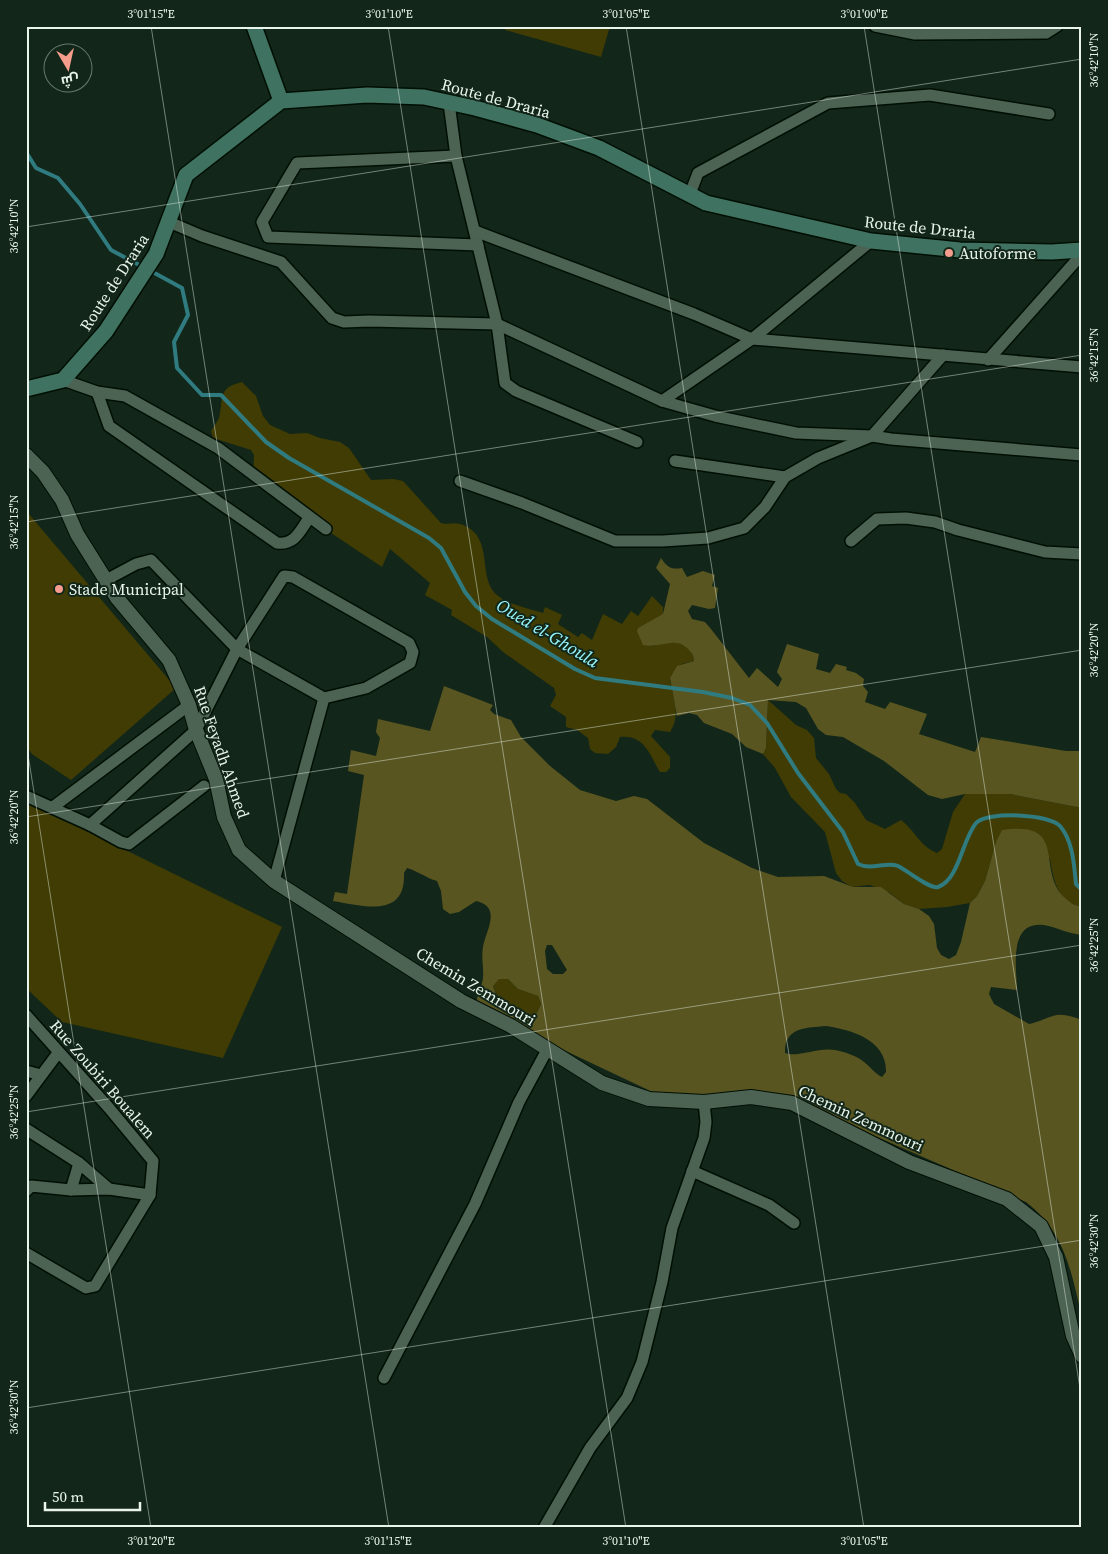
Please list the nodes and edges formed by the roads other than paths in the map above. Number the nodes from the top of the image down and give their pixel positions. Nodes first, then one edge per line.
1 (254, 26) edge
2 (875, 26) edge
3 (1057, 26) edge
4 (281, 101) junction
5 (449, 103) junction
6 (1049, 114) dead end
7 (456, 156) junction
8 (690, 194) junction
9 (169, 222) junction
10 (475, 231) junction
11 (268, 237) junction
12 (871, 242) junction
13 (478, 245) junction
14 (1082, 250) edge
15 (259, 254) junction
16 (1082, 254) edge
17 (497, 324) junction
18 (752, 339) junction
19 (943, 354) junction
20 (988, 360) junction
21 (1082, 367) edge
22 (63, 380) junction
23 (26, 389) edge
24 (97, 392) junction
25 (662, 401) junction
26 (872, 436) junction
27 (637, 442) dead end
28 (26, 455) edge
29 (1082, 455) edge
30 (675, 461) dead end
31 (785, 477) junction
32 (460, 481) dead end
33 (309, 518) junction
34 (326, 529) dead end
35 (851, 541) dead end
36 (1082, 554) edge
37 (108, 579) junction
38 (237, 649) junction
39 (324, 698) junction
40 (189, 704) junction
41 (196, 730) junction
42 (204, 786) dead end
43 (26, 796) edge
44 (54, 807) junction
45 (90, 824) junction
46 (274, 881) junction
47 (26, 1015) edge
48 (547, 1050) junction
49 (58, 1053) junction
50 (26, 1071) edge
51 (41, 1075) junction
52 (26, 1096) edge
53 (704, 1102) junction
54 (26, 1129) edge
55 (78, 1163) junction
56 (692, 1171) junction
57 (109, 1189) junction
58 (71, 1190) junction
59 (26, 1191) edge
60 (150, 1195) junction
61 (794, 1223) dead end
62 (26, 1253) edge
63 (1082, 1356) edge
64 (384, 1378) dead end
65 (544, 1528) edge

1 - 4 main road
2 - 3 street
4 - 5 main road, Route de Draria
4 - 9 main road, Route de Draria
5 - 7 street
5 - 8 main road, Route de Draria
6 - 8 street
7 - 10 street
7 - 11 street
8 - 12 main road, Route de Draria
9 - 15 street
9 - 22 main road, Route de Draria
10 - 13 street
10 - 18 street
11 - 13 street
11 - 15 street
12 - 14 main road, Route de Draria
12 - 18 street
13 - 17 street
15 - 17 street
16 - 20 street
17 - 25 street
17 - 27 street
18 - 19 street
18 - 25 street
19 - 20 street
19 - 26 street
20 - 21 street
22 - 23 main road
22 - 24 street
24 - 33 street
24 - 33 street
25 - 26 street
26 - 29 street
26 - 31 street
28 - 37 street, Rue Feyadh Ahmed
30 - 31 street
31 - 32 street
33 - 34 street
35 - 36 street
37 - 38 street
37 - 40 street, Rue Feyadh Ahmed
38 - 39 street
38 - 39 street
38 - 41 street
39 - 46 street
40 - 41 street, Rue Feyadh Ahmed
40 - 44 street
41 - 45 street
41 - 46 street, Rue Feyadh Ahmed
42 - 45 street
43 - 44 street
44 - 45 street
46 - 48 street, Chemin Zemmouri
47 - 49 street, Rue Zoubiri Boualem
48 - 53 street, Chemin Zemmouri
48 - 64 street
49 - 51 street
49 - 60 street, Rue Zoubiri Boualem
50 - 51 street
51 - 52 street
53 - 56 street
53 - 63 street, Chemin Zemmouri
54 - 55 street
55 - 57 street
55 - 58 street
56 - 61 street
56 - 65 street
57 - 58 street
57 - 60 street
58 - 59 street
60 - 62 street, Rue Zoubiri Boualem

